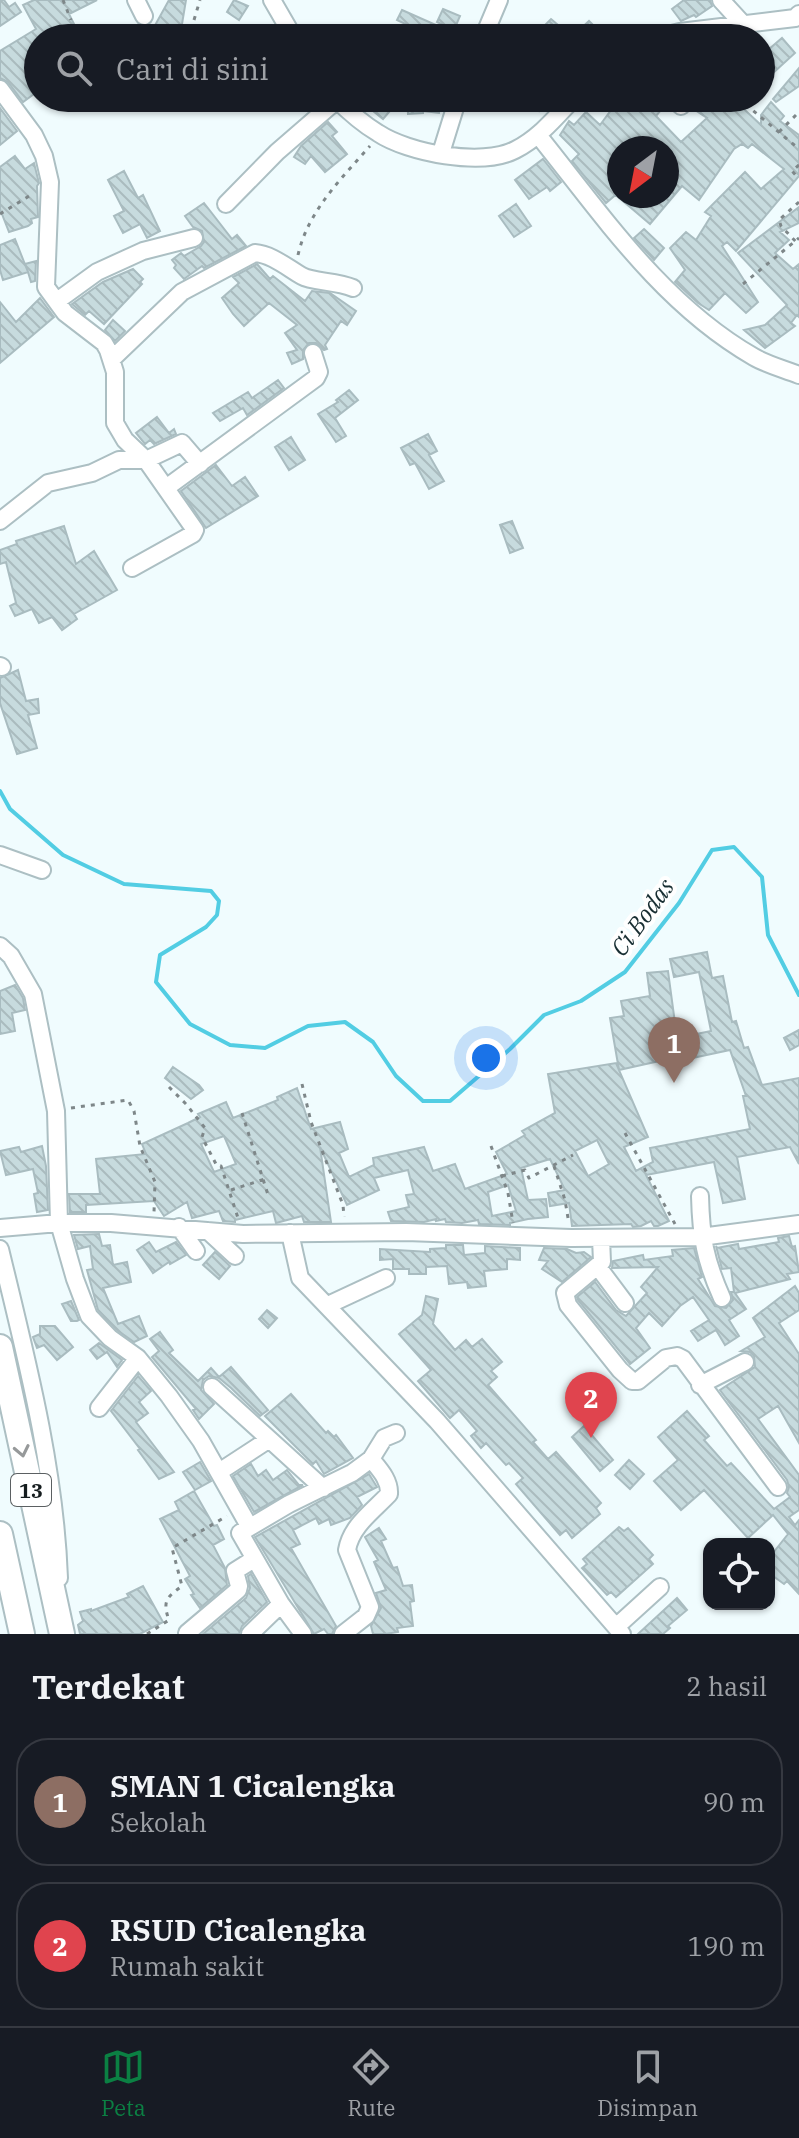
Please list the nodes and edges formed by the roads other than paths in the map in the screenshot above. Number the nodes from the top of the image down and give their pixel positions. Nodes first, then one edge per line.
1 (136, 0) edge
2 (272, 0) edge
3 (499, 0) edge
4 (721, 0) edge
5 (799, 14) edge
6 (144, 16) dead end
7 (742, 23) junction
8 (286, 24) edge
9 (489, 24) edge
10 (735, 24) edge
11 (0, 89) edge
12 (322, 112) edge
13 (352, 112) edge
14 (454, 112) edge
15 (560, 112) edge
16 (538, 135) junction
17 (441, 153) junction
18 (226, 204) dead end
19 (194, 238) dead end
20 (353, 288) dead end
21 (57, 301) junction
22 (313, 353) dead end
23 (112, 359) junction
24 (799, 375) edge
25 (146, 460) junction
26 (200, 464) junction
27 (166, 488) junction
28 (0, 521) edge
29 (132, 568) dead end
30 (0, 855) edge
31 (42, 870) dead end
32 (0, 946) edge
33 (700, 1196) dead end
34 (59, 1223) junction
35 (799, 1224) edge
36 (179, 1227) junction
37 (0, 1228) edge
38 (208, 1231) junction
39 (290, 1233) junction
40 (701, 1237) junction
41 (601, 1238) junction
42 (0, 1249) edge
43 (196, 1251) dead end
44 (235, 1256) dead end
45 (598, 1267) junction
46 (386, 1278) dead end
47 (722, 1298) dead end
48 (625, 1303) dead end
49 (328, 1305) junction
50 (0, 1347) edge
51 (138, 1358) junction
52 (745, 1362) dead end
53 (700, 1385) junction
54 (212, 1387) dead end
55 (99, 1408) dead end
56 (396, 1433) dead end
57 (268, 1440) junction
58 (371, 1459) junction
59 (219, 1472) junction
60 (778, 1487) dead end
61 (323, 1488) junction
62 (249, 1526) junction
63 (0, 1534) edge
64 (254, 1559) junction
65 (660, 1587) dead end
66 (281, 1604) junction
67 (619, 1630) edge
68 (61, 1632) edge
69 (187, 1633) edge
70 (22, 1634) edge
71 (250, 1634) edge
72 (303, 1634) edge
73 (343, 1634) edge

1 - 6 street
2 - 8 street
3 - 9 street
4 - 7 street
5 - 7 street
7 - 10 street
11 - 21 street
12 - 18 street
13 - 17 street
14 - 17 street
15 - 16 street
16 - 17 street
16 - 24 street
19 - 21 street
20 - 23 street
21 - 23 street
22 - 26 street
23 - 25 street
25 - 26 street
25 - 27 street
25 - 28 street
26 - 27 street
27 - 29 street
30 - 31 street
32 - 34 street
33 - 40 street
34 - 36 street
34 - 37 street
34 - 51 street
35 - 40 street
36 - 38 street
36 - 43 street
38 - 39 street
38 - 44 street
39 - 41 street
39 - 49 street
40 - 41 street
40 - 47 street
41 - 45 street
42 - 68 street
45 - 48 street
45 - 53 street
46 - 49 street
49 - 67 street
50 -> 68 highway, 13
51 - 55 street
51 - 59 street
52 - 53 street
53 - 60 street
54 - 57 street
56 - 58 street
57 - 59 street
57 - 61 street
58 - 61 street
58 - 73 street
59 - 62 street
61 - 62 street
62 - 64 street
63 - 70 highway, 13
64 - 66 street
64 - 69 street
65 - 67 street
66 - 71 street
66 - 72 street

